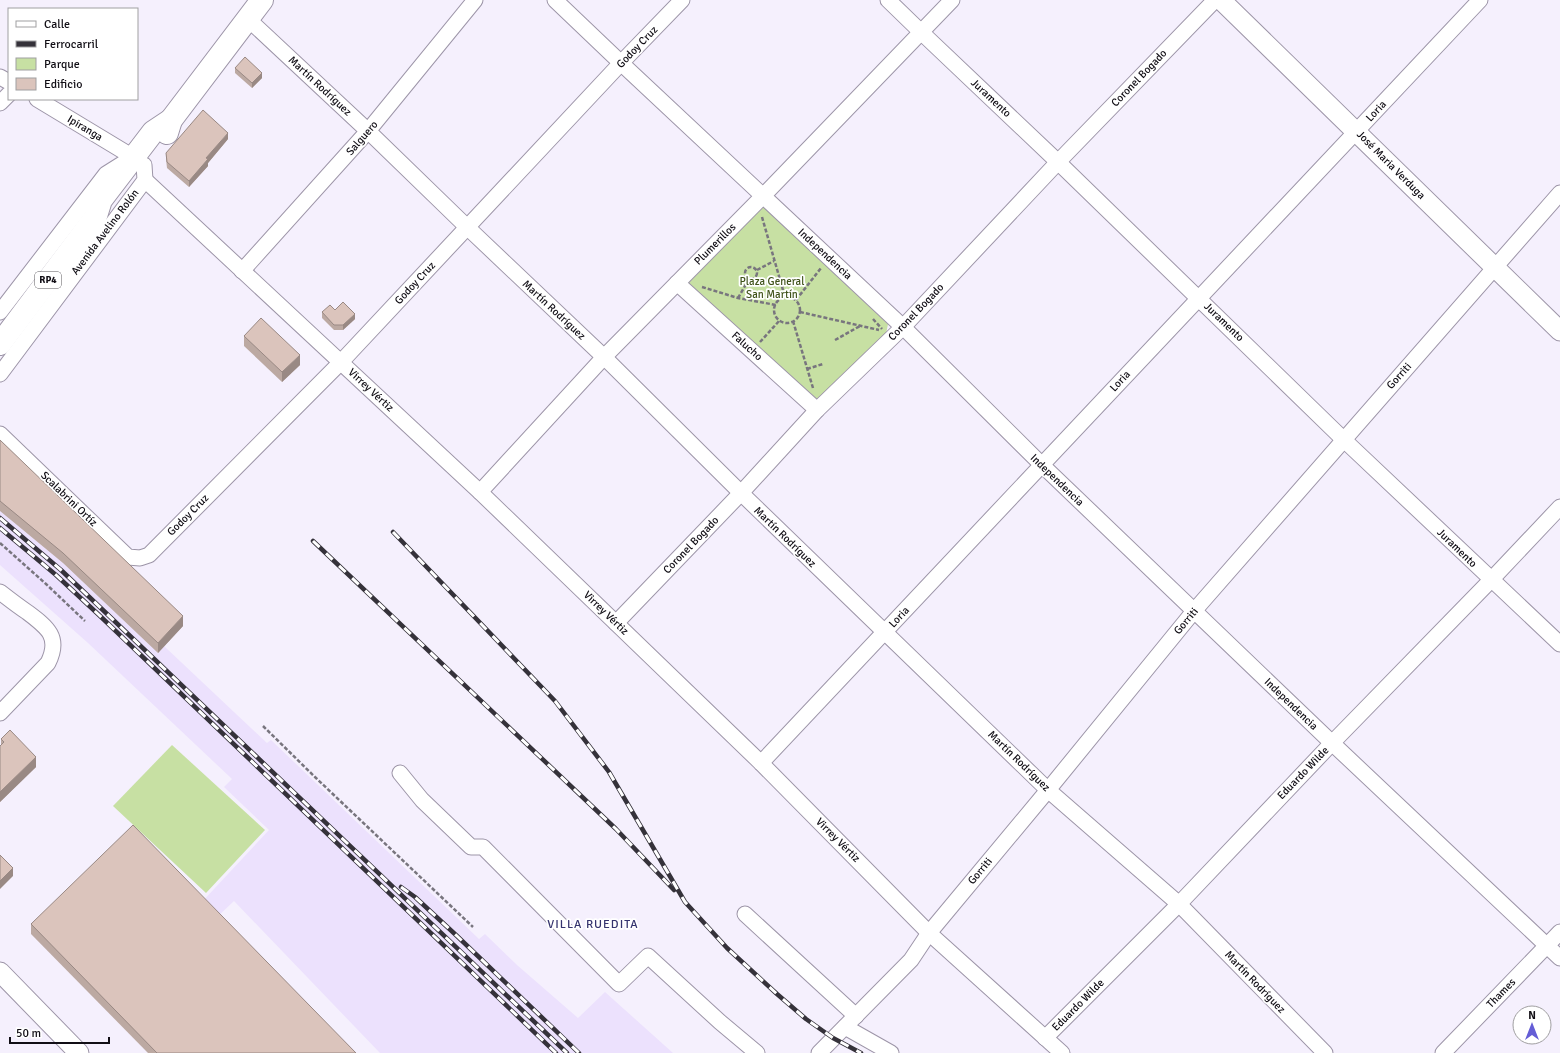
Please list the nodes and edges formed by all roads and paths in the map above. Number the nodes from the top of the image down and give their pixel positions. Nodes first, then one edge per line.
1 (262, 0) edge
2 (475, 0) edge
3 (555, 0) edge
4 (682, 0) edge
5 (888, 0) edge
6 (952, 0) edge
7 (1215, 0) edge
8 (1221, 0) edge
9 (1480, 0) edge
10 (248, 19) junction
11 (921, 32) junction
12 (621, 63) junction
13 (8, 95) edge
14 (39, 100) edge
15 (0, 103) edge
16 (368, 131) junction
17 (1357, 131) junction
18 (1058, 162) junction
19 (141, 167) junction
20 (1560, 193) edge
21 (763, 196) junction
22 (762, 216) dead end
23 (467, 227) junction
24 (774, 261) junction
25 (822, 267) dead end
26 (1495, 268) junction
27 (757, 270) junction
28 (242, 271) junction
29 (750, 279) junction
30 (677, 282) junction
31 (698, 286) dead end
32 (785, 297) junction
33 (738, 298) junction
34 (1198, 298) junction
35 (796, 300) junction
36 (776, 305) junction
37 (0, 312) edge
38 (800, 312) junction
39 (780, 320) junction
40 (793, 321) junction
41 (861, 326) junction
42 (903, 327) junction
43 (1560, 330) edge
44 (892, 338) junction
45 (836, 340) dead end
46 (0, 344) edge
47 (758, 344) dead end
48 (604, 357) junction
49 (341, 362) junction
50 (823, 364) dead end
51 (806, 369) junction
52 (0, 374) edge
53 (813, 389) dead end
54 (817, 410) junction
55 (0, 434) edge
56 (1343, 439) junction
57 (1042, 465) junction
58 (480, 492) junction
59 (741, 493) junction
60 (1560, 507) edge
61 (0, 543) edge
62 (140, 558) joint
63 (1491, 580) junction
64 (0, 592) edge
65 (1194, 611) junction
66 (85, 621) dead end
67 (616, 623) junction
68 (884, 633) junction
69 (1560, 644) edge
70 (0, 713) edge
71 (263, 726) dead end
72 (1332, 743) junction
73 (761, 763) junction
74 (400, 773) dead end
75 (1048, 790) junction
76 (1179, 904) junction
77 (745, 914) dead end
78 (473, 927) dead end
79 (1560, 932) edge
80 (929, 933) junction
81 (1547, 946) junction
82 (1560, 958) edge
83 (0, 972) edge
84 (856, 1016) junction
85 (845, 1027) junction
86 (1045, 1038) junction
87 (79, 1053) edge
88 (757, 1053) edge
89 (819, 1053) edge
90 (891, 1053) edge
91 (1062, 1053) edge
92 (1324, 1053) edge
93 (1443, 1053) edge

1 - 10 main road, Avenida Avelino Rolón / RP4
2 - 16 street, Salguero
3 - 12 street, Independencia
4 - 12 street, Godoy Cruz
5 - 11 street, Juramento
6 - 11 street, Plumerillos
7 - 18 street, Coronel Bogado
8 - 17 street, José Maria Verduga
9 - 17 street, Loria
10 - 16 street, Martín Rodríguez
10 - 19 main road, Avenida Avelino Rolón / RP4
11 - 18 street, Juramento
11 - 21 street, Plumerillos
12 - 21 street, Independencia
12 - 23 street, Godoy Cruz
13 - 15 street
14 - 19 street, Ipiranga
16 - 23 street, Martín Rodríguez
16 - 28 street, Salguero
17 - 26 street, José Maria Verduga
17 - 34 street, Loria
18 - 34 street, Juramento
18 - 42 street, Coronel Bogado
19 - 28 street, Virrey Vértiz
19 - 37 street, Avenida Avelino Rolón
19 - 46 main road, Avenida Avelino Rolón / RP4
19 - 52 street, Avenida Avelino Rolón
20 - 26 street, Gorriti
21 - 30 street, Plumerillos
21 - 42 street, Independencia
22 - 24 path
23 - 48 street, Martín Rodríguez
23 - 49 street, Godoy Cruz
24 - 27 path
24 - 32 path
25 - 35 path
26 - 43 street, José Maria Verduga
26 - 56 street, Gorriti
27 - 29 path
27 - 29 path
28 - 49 street, Virrey Vértiz
29 - 33 path
30 - 48 street, Plumerillos
30 - 54 street, Falucho
31 - 33 path
32 - 35 path
32 - 36 path
33 - 36 path
34 - 56 street, Juramento
34 - 57 street, Loria
35 - 38 path
36 - 39 path
38 - 40 path
38 - 41 path
39 - 40 path
39 - 47 path
40 - 51 path
41 - 44 path
41 - 45 path
42 - 44 street, Coronel Bogado
42 - 57 street, Independencia
44 - 54 street, Coronel Bogado
48 - 58 street, Plumerillos
48 - 59 street, Martín Rodríguez
49 - 58 street, Virrey Vértiz
49 - 62 street, Godoy Cruz
50 - 51 path
51 - 53 path
54 - 59 street, Coronel Bogado
55 - 62 street, Scalabrini Ortíz
56 - 63 street, Juramento
56 - 65 street, Gorriti
57 - 65 street, Independencia
57 - 68 street, Loria
58 - 67 street, Virrey Vértiz
59 - 67 street, Coronel Bogado
59 - 68 street, Martín Rodríguez
60 - 63 street, Eduardo Wilde
61 - 66 path
63 - 69 street, Juramento
63 - 72 street, Eduardo Wilde
64 - 70 street
65 - 72 street, Independencia
65 - 75 street, Gorriti
67 - 73 street, Virrey Vértiz
68 - 73 street, Loria
68 - 75 street, Martín Rodríguez
71 - 78 path
72 - 76 street, Eduardo Wilde
72 - 81 street, Independencia
73 - 80 street, Virrey Vértiz
74 - 88 street
75 - 76 street, Martín Rodríguez
75 - 80 street, Gorriti
76 - 86 street, Eduardo Wilde
76 - 92 street, Martín Rodríguez
77 - 84 street
79 - 81 street, Thames
80 - 84 street, Gorriti
80 - 86 street, Virrey Vértiz
81 - 82 street, Independencia
81 - 93 street, Thames
83 - 87 street
84 - 85 street, Gorriti
85 - 89 street, Gorriti
85 - 90 street
86 - 91 street, Virrey Vértiz

